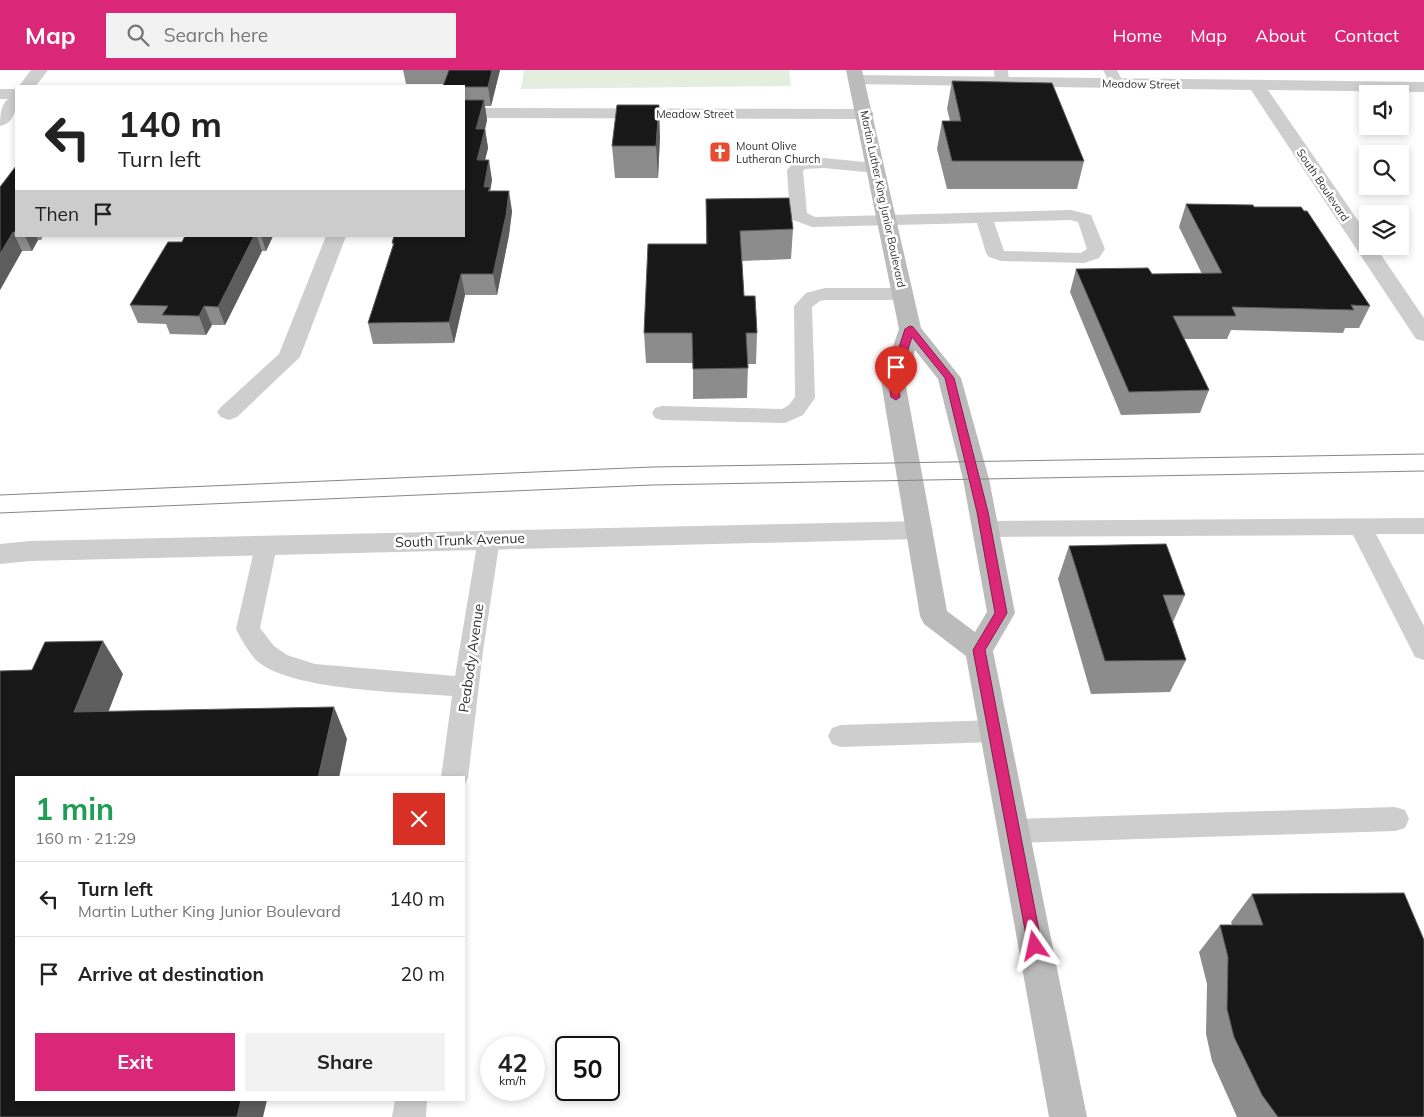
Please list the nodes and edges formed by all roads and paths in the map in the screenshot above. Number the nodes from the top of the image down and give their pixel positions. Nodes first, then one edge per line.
1 (40, 70) edge
2 (1347, 70) edge
3 (856, 75) edge
4 (1001, 76) edge
5 (1114, 77) edge
6 (28, 85) edge
7 (1256, 85) junction
8 (1360, 85) edge
9 (1359, 86) edge
10 (1409, 87) edge
11 (1424, 87) edge
12 (0, 94) edge
13 (15, 94) edge
14 (15, 101) edge
15 (465, 112) edge
16 (865, 114) junction
17 (0, 121) edge
18 (876, 168) junction
19 (984, 218) junction
20 (886, 221) junction
21 (336, 237) edge
22 (902, 294) junction
23 (910, 329) junction
24 (1424, 334) edge
25 (229, 412) dead end
26 (662, 413) dead end
27 (1360, 526) junction
28 (1424, 526) edge
29 (986, 529) junction
30 (920, 530) junction
31 (489, 539) junction
32 (266, 546) junction
33 (0, 554) edge
34 (979, 650) junction
35 (1424, 650) edge
36 (466, 688) junction
37 (995, 732) junction
38 (841, 736) dead end
39 (454, 776) edge
40 (1395, 819) dead end
41 (1013, 831) junction
42 (411, 1101) edge
43 (408, 1117) edge
44 (1068, 1117) edge

1 - 6 street
2 - 8 street
3 - 4 street, Meadow Street
3 - 16 main road, Martin Luther King Junior Boulevard
4 - 5 street, Meadow Street
5 - 7 street, Meadow Street
7 - 9 street, Meadow Street
7 - 24 street, South Boulevard
10 - 11 street, Meadow Street
12 - 13 street
14 - 17 street
15 - 16 street, Meadow Street
16 - 18 main road, Martin Luther King Junior Boulevard
18 - 20 main road, Martin Luther King Junior Boulevard
18 - 20 lane
19 - 19 lane
19 - 20 lane
20 - 22 main road, Martin Luther King Junior Boulevard
21 - 25 street
22 - 23 main road, Martin Luther King Junior Boulevard
22 - 26 lane
23 - 29 main road, Martin Luther King Junior Boulevard
23 - 30 main road
27 - 28 lane
27 - 29 lane
27 - 35 lane
29 - 34 main road, Martin Luther King Junior Boulevard
30 - 31 street, South Trunk Avenue
30 - 34 main road
31 - 32 street, South Trunk Avenue
31 - 36 lane, Peabody Avenue
32 - 33 street, South Trunk Avenue
32 - 36 lane
34 - 37 main road
36 - 39 lane, Peabody Avenue
37 - 38 lane
37 - 41 main road
40 - 41 lane
41 - 44 main road
42 - 43 lane

